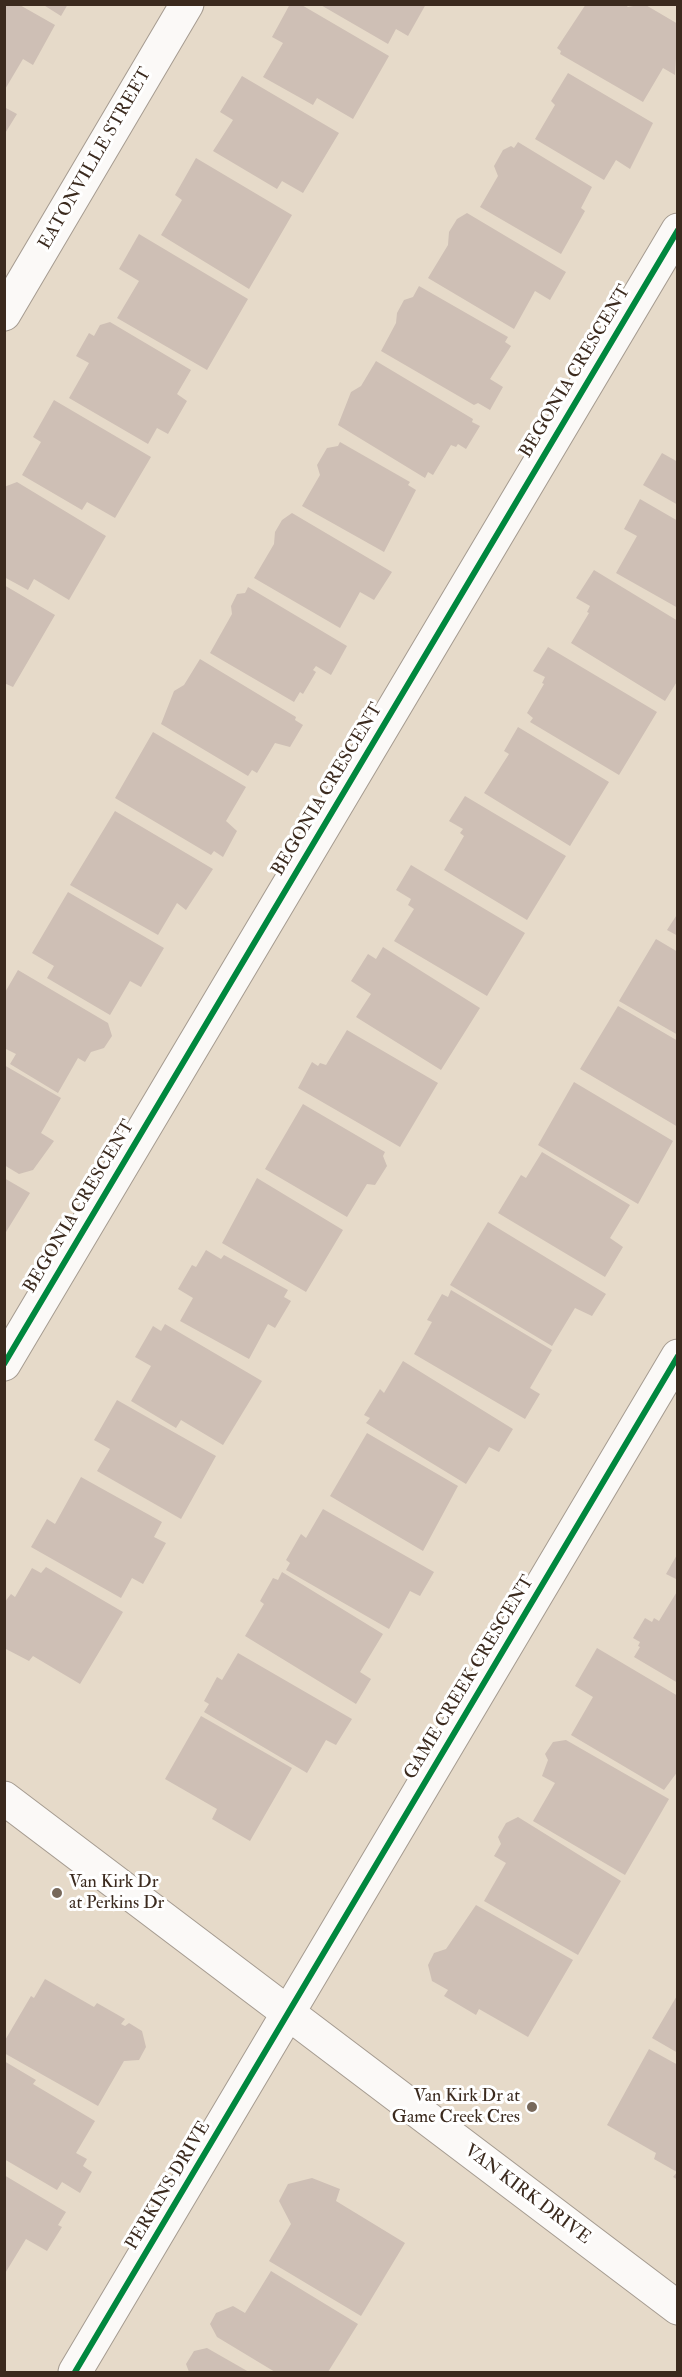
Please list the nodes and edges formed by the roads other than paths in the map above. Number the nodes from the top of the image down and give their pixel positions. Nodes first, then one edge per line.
1 (187, 4) edge
2 (678, 230) edge
3 (4, 314) edge
4 (678, 1356) edge
5 (4, 1364) edge
6 (4, 1798) edge
7 (288, 2014) junction
8 (678, 2308) edge
9 (75, 2373) edge

1 - 3 street, EATONVILLE STREET
2 - 5 street, BEGONIA CRESCENT
4 - 7 street, GAME CREEK CRESCENT
6 - 7 street, VAN KIRK DRIVE
7 - 8 street, VAN KIRK DRIVE
7 - 9 street, PERKINS DRIVE

